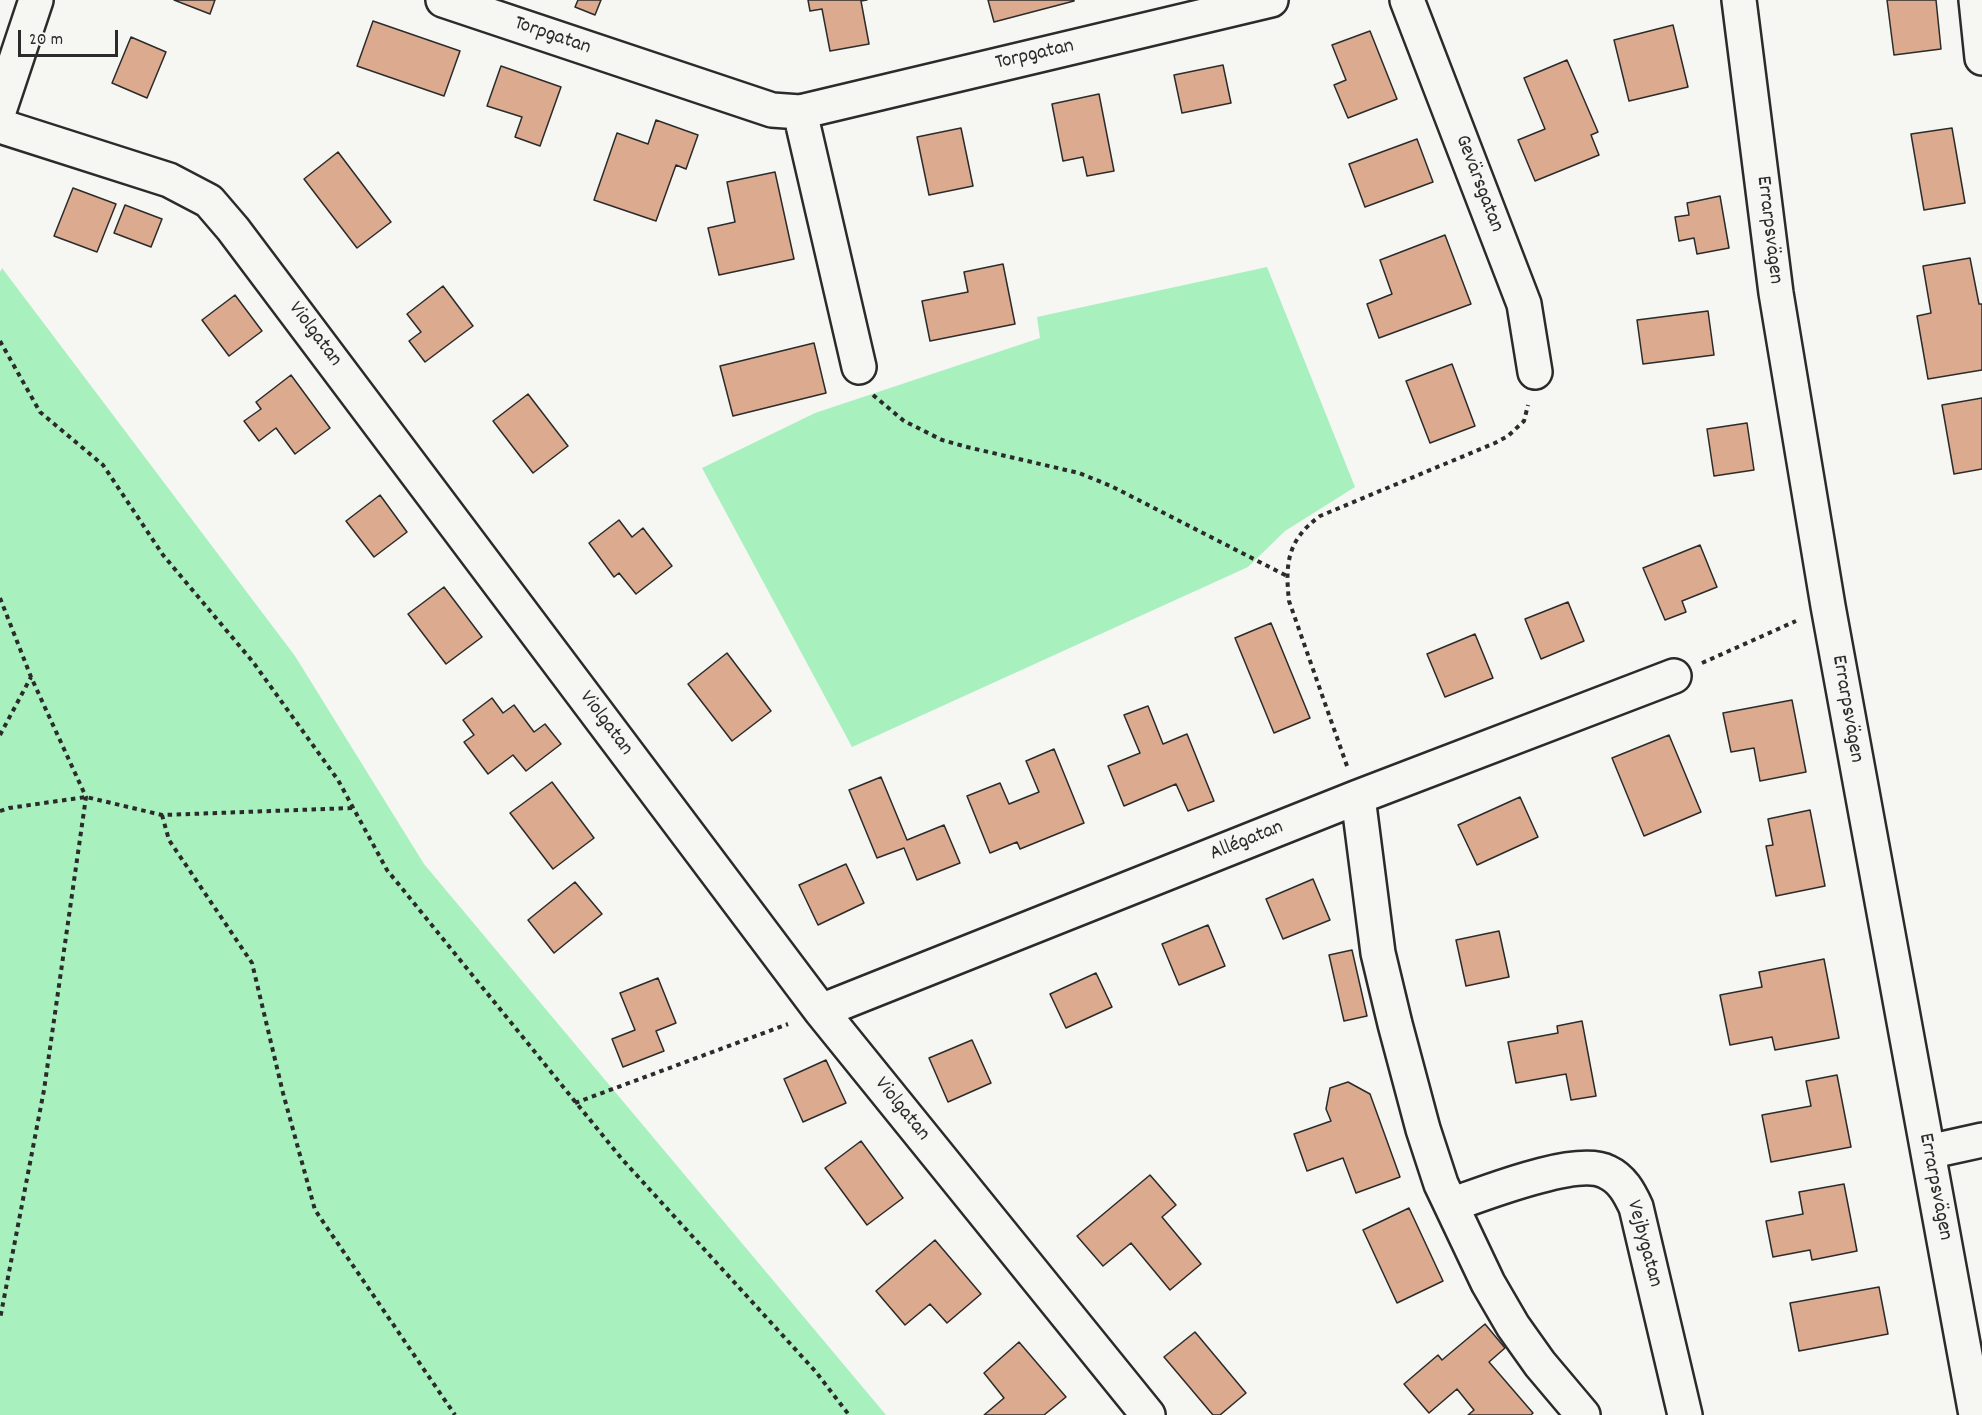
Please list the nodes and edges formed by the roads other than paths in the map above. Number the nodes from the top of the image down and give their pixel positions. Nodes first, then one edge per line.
1 (36, 0) edge
2 (443, 0) edge
3 (1271, 0) edge
4 (1407, 0) edge
5 (1739, 0) edge
6 (1976, 0) edge
7 (1982, 58) edge
8 (0, 108) edge
9 (800, 112) junction
10 (0, 126) edge
11 (859, 367) road end
12 (1535, 372) road end
13 (1674, 676) road end
14 (1358, 797) junction
15 (821, 1011) junction
16 (1982, 1140) edge
17 (1928, 1152) junction
18 (1450, 1205) junction
19 (1148, 1415) edge
20 (1583, 1415) edge
21 (1685, 1415) edge
22 (1976, 1415) edge

1 - 8 street
2 - 9 street, Torpgatan
3 - 9 street, Torpgatan
4 - 12 street, Gevärsgatan
5 - 17 street, Errarpsvägen
6 - 7 street
9 - 11 street
10 - 15 street, Violgatan
13 - 14 street, Allégatan
14 - 15 street, Allégatan
14 - 18 street
15 - 19 street, Violgatan
16 - 17 street
17 - 22 street, Errarpsvägen
18 - 20 street
18 - 21 street, Vejbygatan

